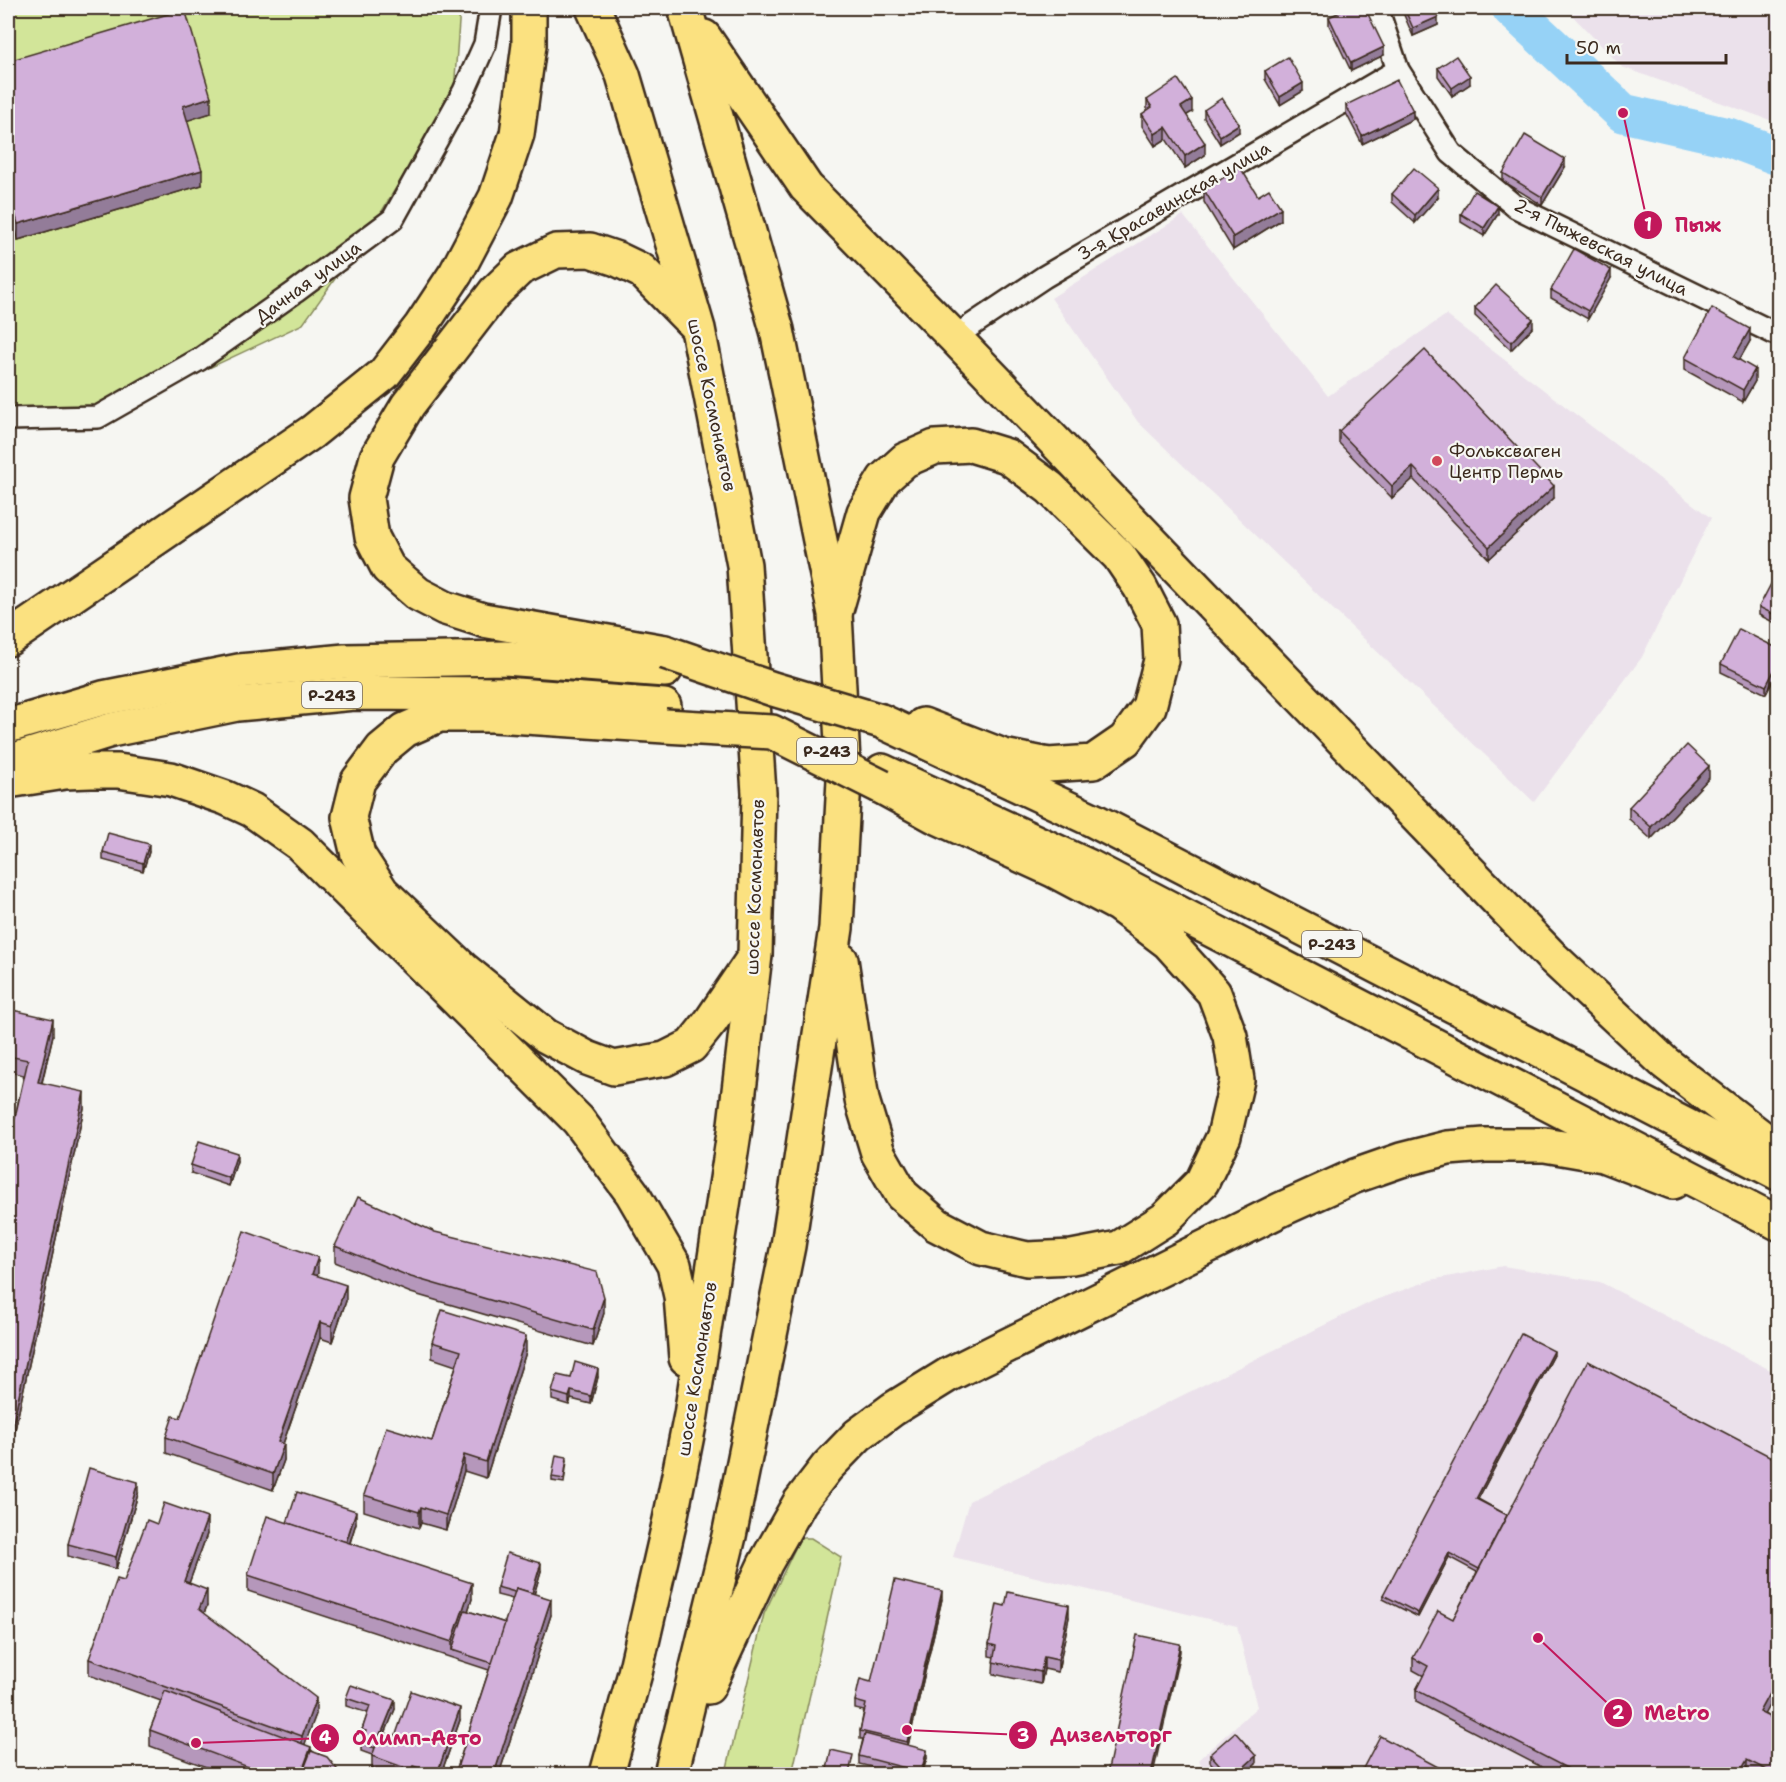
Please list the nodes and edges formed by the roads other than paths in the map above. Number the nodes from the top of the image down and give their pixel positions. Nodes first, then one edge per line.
1 (491, 8) edge
2 (529, 8) edge
3 (593, 8) edge
4 (1377, 8) edge
5 (686, 10) edge
6 (1398, 70) junction
7 (698, 329) junction
8 (1779, 335) edge
9 (954, 337) junction
10 (8, 419) edge
11 (835, 614) junction
12 (8, 639) edge
13 (665, 661) junction
14 (881, 713) junction
15 (664, 716) junction
16 (8, 726) edge
17 (8, 762) edge
18 (882, 779) junction
19 (8, 781) edge
20 (836, 928) junction
21 (755, 955) junction
22 (1779, 1150) edge
23 (1779, 1173) edge
24 (1779, 1225) edge
25 (691, 1415) junction
26 (674, 1763) edge
27 (607, 1774) edge

1 - 10 street, Дачная улица
2 - 12 main road
3 - 7 main road, шоссе Космонавтов
4 - 6 street, 2-я Пыжевская улица
5 - 9 main road
5 - 11 main road
6 - 8 street, 2-я Пыжевская улица
6 - 9 street, 3-я Красавинская улица
7 - 13 main road
7 - 21 main road, шоссе Космонавтов
9 - 22 main road
11 - 14 main road
11 - 20 main road
13 - 14 main road, Р-243, bridge
13 - 16 main road, Р-243
14 - 23 main road, Р-243
15 - 17 main road, Р-243
15 - 18 main road, Р-243, bridge
15 - 21 main road
18 - 20 main road
18 - 24 main road, Р-243
19 - 25 main road
20 - 26 main road
21 - 25 main road, шоссе Космонавтов
24 - 26 main road
25 - 27 main road, шоссе Космонавтов

